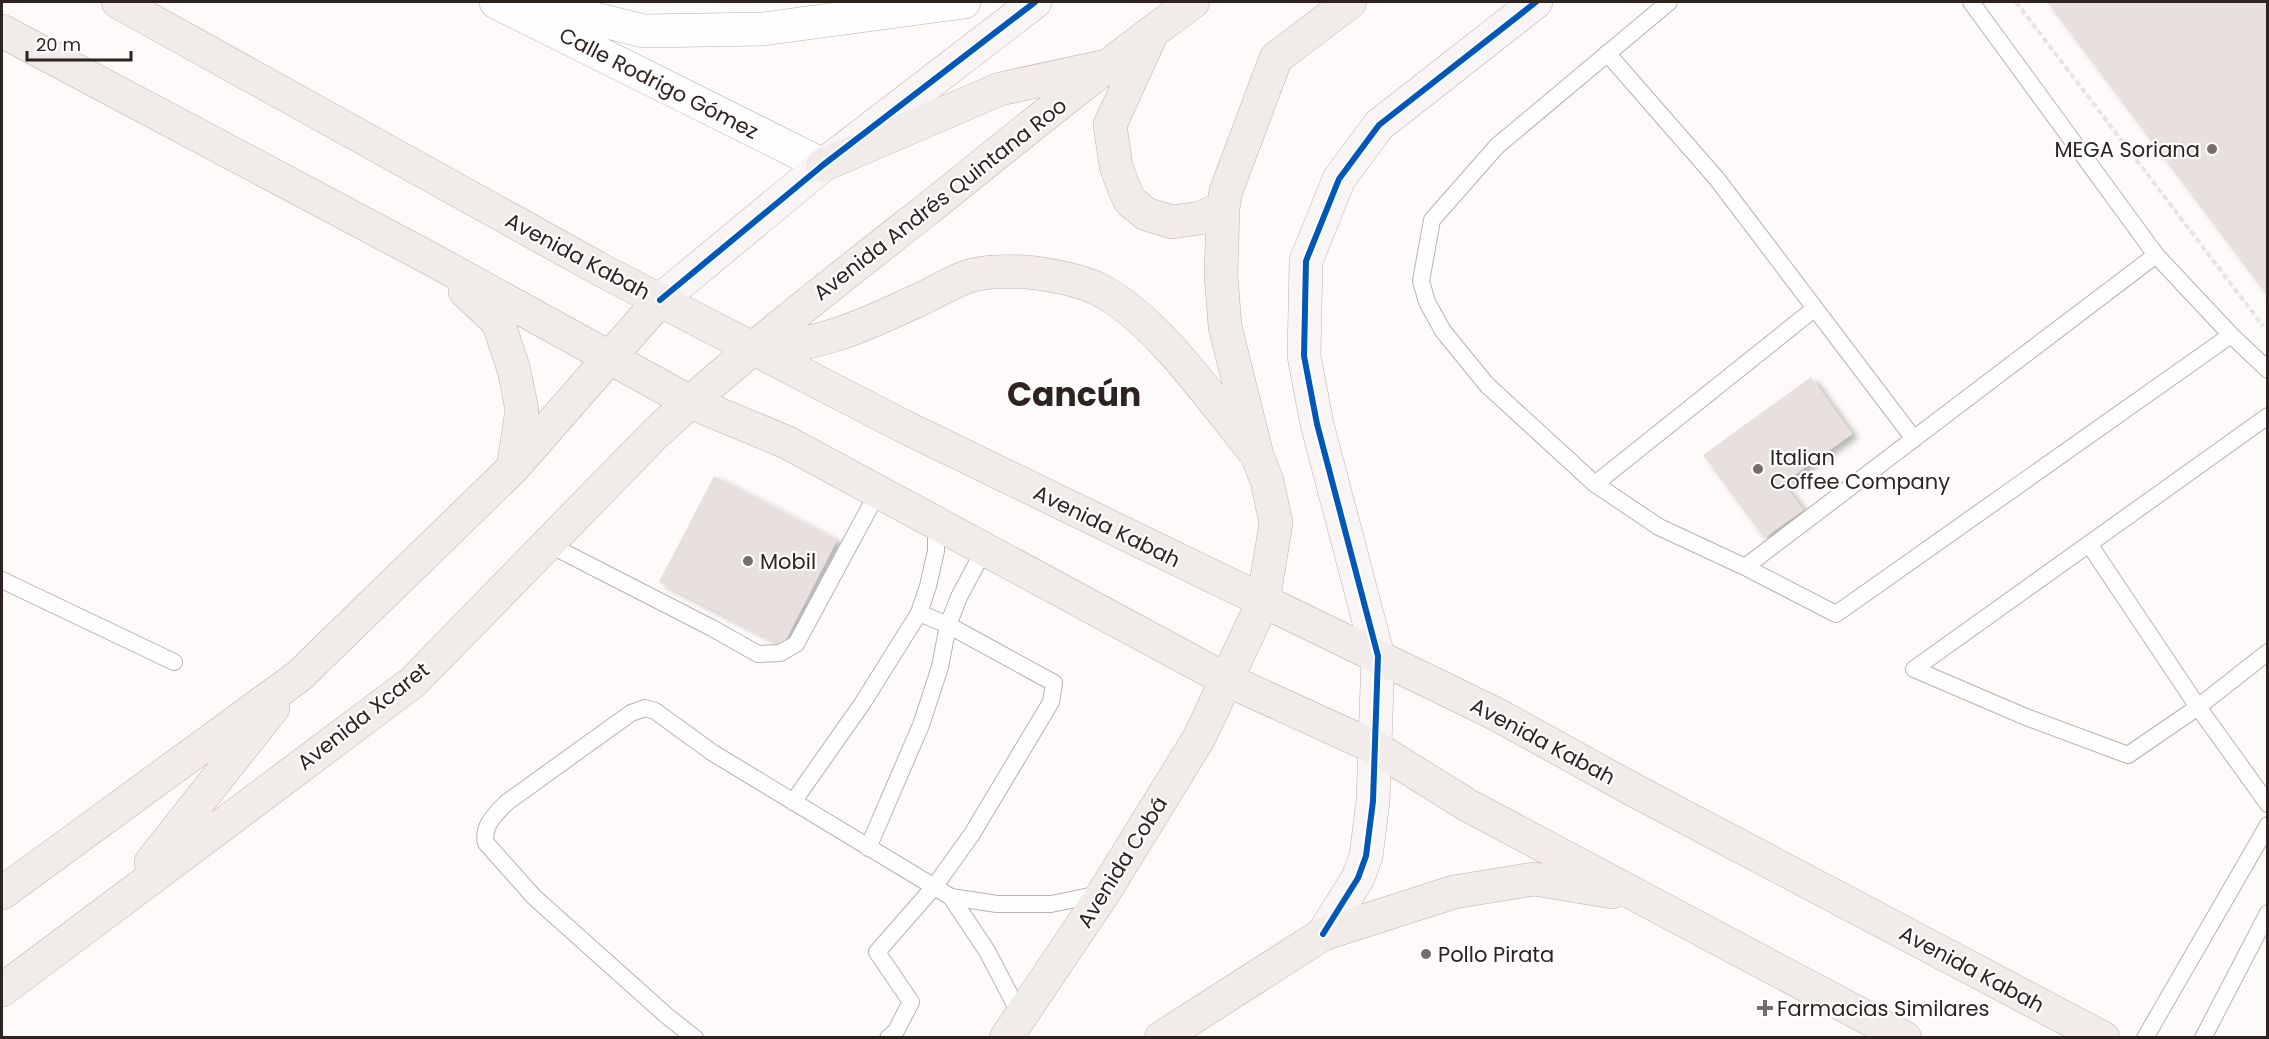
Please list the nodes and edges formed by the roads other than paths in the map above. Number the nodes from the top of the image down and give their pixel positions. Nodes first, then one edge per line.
1 (118, 2) edge
2 (496, 2) edge
3 (526, 2) edge
4 (964, 2) edge
5 (1035, 2) edge
6 (1193, 2) edge
7 (1350, 2) edge
8 (1536, 2) edge
9 (1669, 2) edge
10 (1971, 2) edge
11 (2, 31) edge
12 (1154, 31) junction
13 (1606, 53) junction
14 (1108, 66) junction
15 (823, 165) junction
16 (1223, 207) junction
17 (2156, 255) junction
18 (431, 259) junction
19 (660, 300) junction
20 (1814, 309) junction
21 (2230, 335) junction
22 (752, 348) junction
23 (611, 358) junction
24 (2268, 370) edge
25 (690, 402) junction
26 (2268, 416) edge
27 (1914, 439) junction
28 (1257, 455) junction
29 (513, 468) junction
30 (1595, 484) junction
31 (878, 492) junction
32 (936, 523) junction
33 (548, 544) junction
34 (2089, 544) junction
35 (984, 550) junction
36 (1745, 567) junction
37 (2, 580) edge
38 (1263, 602) junction
39 (919, 614) junction
40 (948, 625) junction
41 (2268, 652) edge
42 (1378, 656) junction
43 (174, 662) dead end
44 (299, 676) junction
45 (1225, 680) junction
46 (2198, 707) junction
47 (1374, 747) junction
48 (793, 802) junction
49 (2268, 804) edge
50 (2268, 825) edge
51 (868, 848) junction
52 (934, 887) junction
53 (2, 893) edge
54 (1103, 894) junction
55 (1638, 896) junction
56 (123, 897) junction
57 (951, 897) junction
58 (2268, 913) edge
59 (1323, 934) junction
60 (2, 990) edge
61 (1013, 1027) edge
62 (695, 1038) edge
63 (888, 1038) edge
64 (1161, 1038) edge
65 (1905, 1038) edge
66 (2103, 1038) edge
67 (2145, 1038) edge
68 (2203, 1038) edge

1 - 19 main road, Avenida Kabah
2 - 15 street, Calle Rodrigo Gómez
3 - 4 street, Calle Rodrigo Gómez
5 - 15 street
6 - 12 main road, Avenida Andrés Quintana Roo
7 - 16 main road
8 - 42 street
9 - 13 lane
10 - 17 lane
11 - 18 main road
12 - 14 main road, Avenida Andrés Quintana Roo
12 - 16 main road
13 - 20 lane
13 - 30 lane
14 - 15 main road
14 - 22 main road, Avenida Andrés Quintana Roo
15 - 19 street
16 - 28 main road
17 - 21 lane
17 - 27 lane
18 - 23 main road
18 - 29 main road
19 - 22 main road, Avenida Kabah
19 - 23 main road
20 - 27 lane
20 - 30 lane
21 - 24 lane
21 - 36 lane
22 - 25 main road, Avenida Andrés Quintana Roo
22 - 28 main road
22 - 38 main road, Avenida Kabah
23 - 25 main road
23 - 29 main road
25 - 31 main road
25 - 33 main road, Avenida Xcaret
26 - 34 lane
27 - 36 lane
28 - 38 main road
29 - 44 main road
30 - 36 lane
31 - 32 main road
31 - 33 lane
32 - 35 main road
32 - 39 lane
33 - 56 main road, Avenida Xcaret
34 - 46 lane
34 - 46 lane
35 - 40 lane
35 - 45 main road
37 - 43 lane
38 - 42 main road, Avenida Kabah
38 - 45 main road
39 - 40 lane
39 - 48 lane
40 - 51 lane
40 - 52 lane
41 - 46 lane
42 - 47 street
42 - 66 main road, Avenida Kabah
44 - 53 main road
44 - 56 main road
45 - 47 main road
45 - 54 main road, Avenida Cobá
46 - 49 lane
47 - 55 main road
47 - 59 street
48 - 51 lane
48 - 62 lane
50 - 67 lane
51 - 52 lane
52 - 57 lane
52 - 63 lane
54 - 57 lane
54 - 61 main road, Avenida Cobá
55 - 59 main road
55 - 65 main road
56 - 60 main road, Avenida Xcaret
57 - 61 lane
58 - 68 lane
59 - 64 main road

